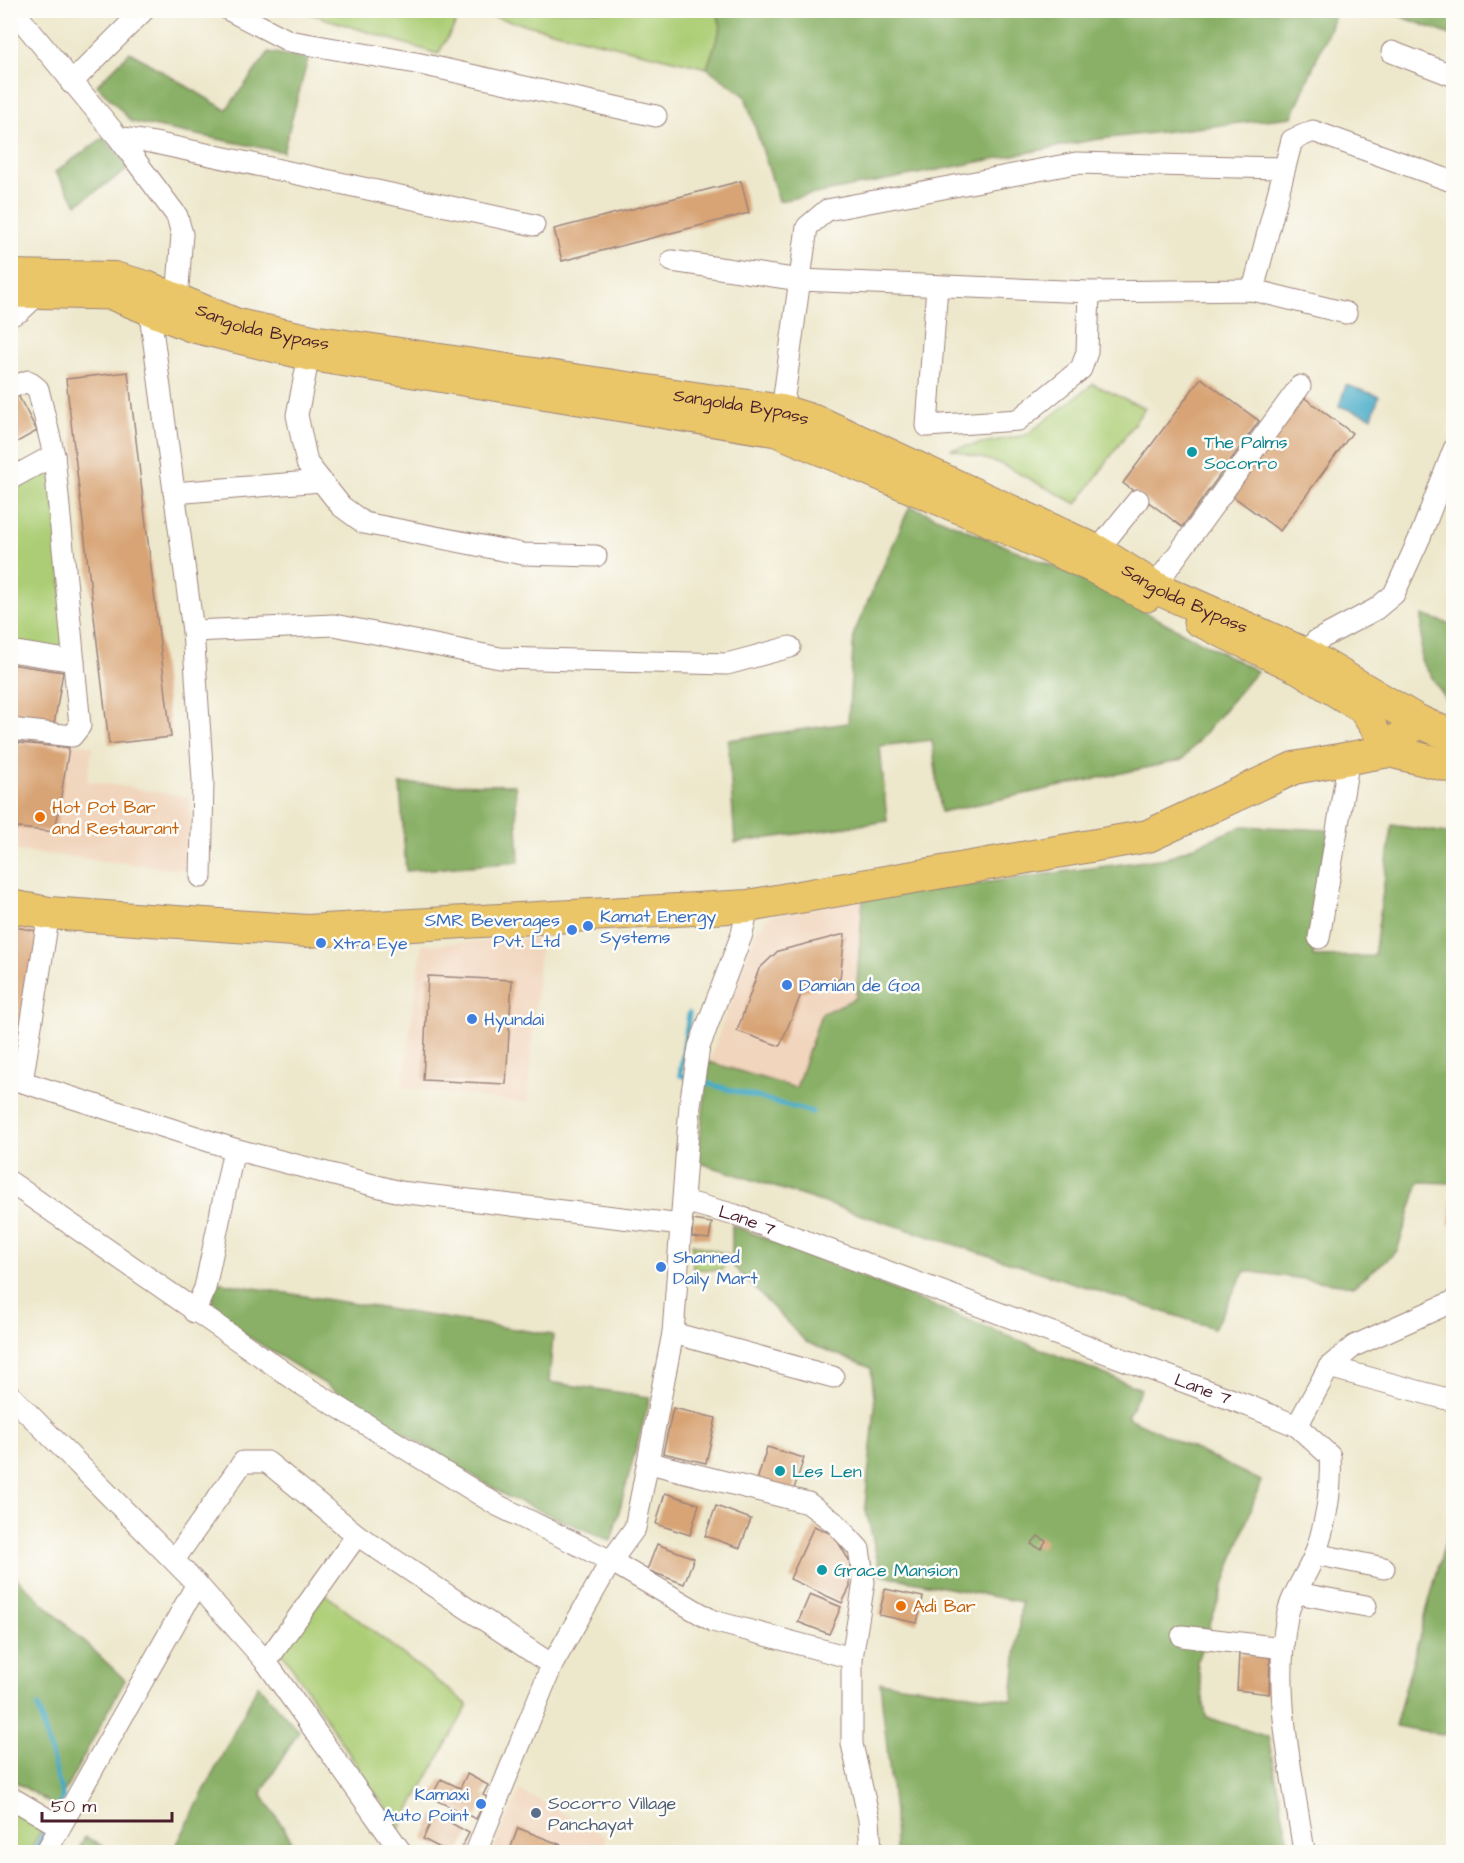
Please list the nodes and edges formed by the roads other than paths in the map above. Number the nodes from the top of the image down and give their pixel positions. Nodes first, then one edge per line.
1 (13, 10) edge
2 (144, 10) edge
3 (229, 10) edge
4 (1392, 52) dead end
5 (1454, 76) edge
6 (71, 83) junction
7 (656, 116) dead end
8 (118, 137) junction
9 (1283, 168) junction
10 (1454, 182) edge
11 (534, 225) dead end
12 (672, 261) dead end
13 (800, 280) junction
14 (21, 281) edge
15 (937, 286) junction
16 (1253, 290) junction
17 (1089, 292) junction
18 (157, 299) junction
19 (1346, 313) dead end
20 (10, 316) edge
21 (310, 349) junction
22 (1300, 386) dead end
23 (10, 388) edge
24 (782, 411) junction
25 (1454, 449) edge
26 (54, 455) junction
27 (10, 479) edge
28 (321, 481) junction
29 (174, 493) junction
30 (1138, 500) dead end
31 (1096, 551) junction
32 (596, 556) dead end
33 (1154, 587) junction
34 (193, 630) junction
35 (790, 647) dead end
36 (10, 651) edge
37 (1305, 654) junction
38 (74, 661) junction
39 (1416, 720) junction
40 (10, 729) edge
41 (1454, 736) edge
42 (1389, 751) junction
43 (1349, 758) junction
44 (1454, 767) edge
45 (201, 877) dead end
46 (10, 906) edge
47 (748, 906) junction
48 (49, 913) junction
49 (1319, 938) dead end
50 (16, 1080) edge
51 (234, 1149) junction
52 (10, 1182) edge
53 (684, 1201) junction
54 (682, 1225) junction
55 (1454, 1301) edge
56 (194, 1312) junction
57 (673, 1334) junction
58 (1329, 1367) junction
59 (833, 1377) dead end
60 (10, 1395) edge
61 (1454, 1401) edge
62 (1297, 1426) junction
63 (650, 1463) junction
64 (357, 1535) junction
65 (1315, 1554) junction
66 (174, 1560) junction
67 (611, 1561) junction
68 (1384, 1568) dead end
69 (197, 1584) junction
70 (1297, 1593) junction
71 (1366, 1606) dead end
72 (1182, 1636) dead end
73 (1283, 1648) junction
74 (852, 1658) junction
75 (266, 1662) junction
76 (552, 1665) junction
77 (10, 1797) edge
78 (59, 1826) junction
79 (46, 1852) edge
80 (400, 1852) edge
81 (476, 1852) edge
82 (871, 1852) edge
83 (1304, 1852) edge

1 - 6 street
2 - 6 street
3 - 7 street
4 - 5 street
6 - 8 street
8 - 11 street
8 - 18 street
9 - 10 street
9 - 13 street
9 - 16 street
12 - 13 street
13 - 15 street
13 - 24 street
14 - 18 highway, Sangolda Bypass
14 - 20 street
15 - 17 street
15 - 17 street
16 - 17 street
16 - 19 street
18 - 21 highway, Sangolda Bypass
18 - 29 street
21 - 24 highway, Sangolda Bypass
21 - 28 street
21 - 42 main road, Sangolda Bypass
22 - 33 street
23 - 26 street
24 - 31 highway, Sangolda Bypass
25 - 37 street
26 - 27 street
26 - 38 street
28 - 29 street
28 - 32 street
29 - 34 street
30 - 31 street
31 - 33 highway, Sangolda Bypass
33 - 37 highway, Sangolda Bypass
34 - 35 street
34 - 45 street
36 - 38 street
37 - 39 highway, Sangolda Bypass
38 - 40 street
39 - 41 highway, Sangolda Bypass
39 - 42 highway
42 - 43 highway
42 - 44 highway
43 - 47 highway
43 - 49 street
46 - 48 highway
47 - 48 highway
47 - 53 street
48 - 50 street
50 - 51 street
51 - 54 street
51 - 56 street
52 - 56 street
53 - 54 street
53 - 62 street, Lane 7
54 - 57 street
55 - 58 street
56 - 67 street
57 - 59 street
57 - 63 street
58 - 61 street
58 - 62 street
60 - 66 street
62 - 65 street, Lane 7
63 - 67 street
63 - 74 street
64 - 66 street
64 - 75 street
64 - 76 street
65 - 68 street
65 - 70 street, Lane 7
66 - 69 street
67 - 74 street
67 - 76 street
69 - 75 street
69 - 78 street
70 - 71 street
70 - 73 street, Lane 7
72 - 73 street
73 - 83 street, Lane 7
74 - 82 street
75 - 80 street
76 - 81 street
77 - 78 street
78 - 79 street

